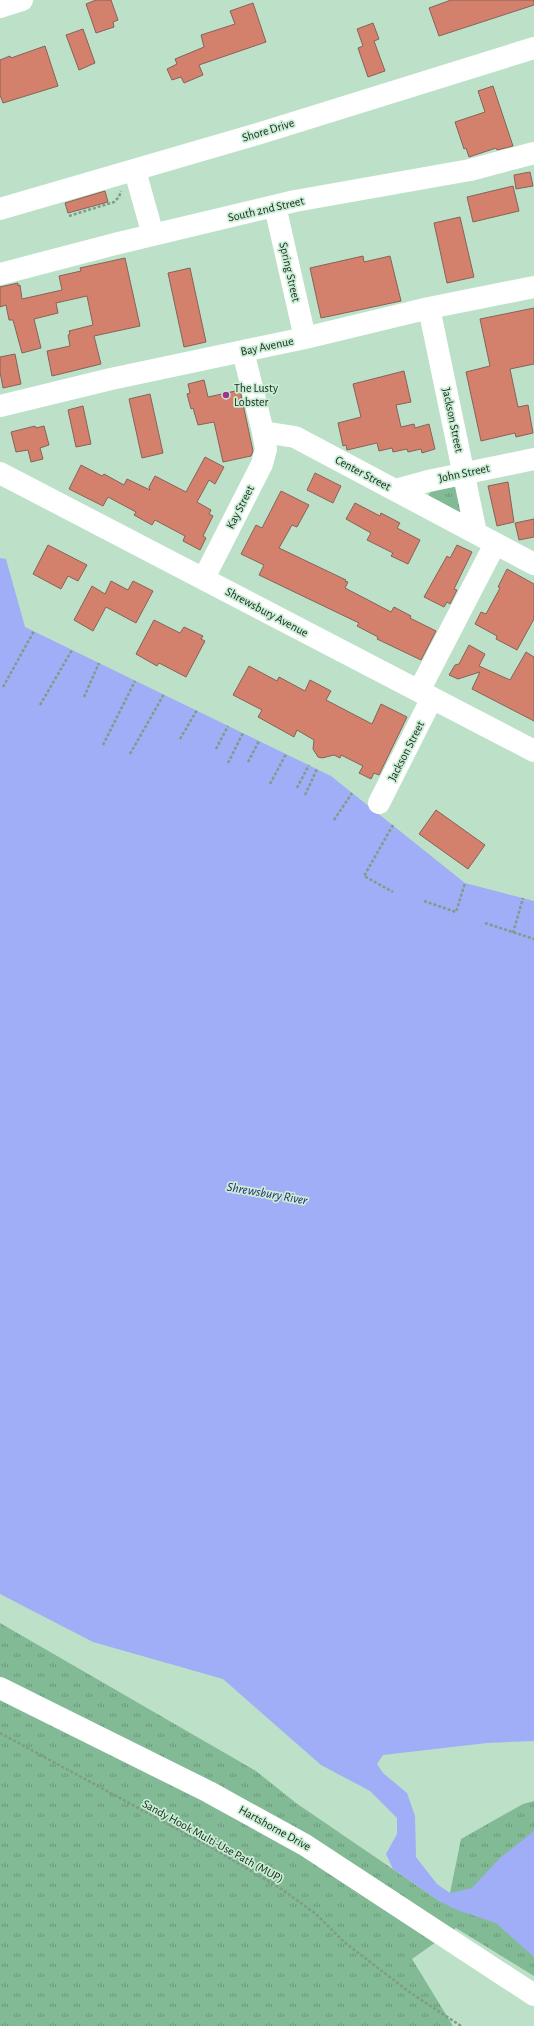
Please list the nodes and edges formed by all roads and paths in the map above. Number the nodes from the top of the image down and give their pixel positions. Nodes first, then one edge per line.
1 (22, 0) edge
2 (0, 7) edge
3 (534, 48) edge
4 (534, 153) edge
5 (124, 178) junction
6 (275, 206) junction
7 (0, 209) edge
8 (69, 216) dead end
9 (153, 235) junction
10 (0, 274) edge
11 (534, 287) edge
12 (429, 308) junction
13 (305, 338) junction
14 (243, 351) junction
15 (0, 406) edge
16 (263, 432) junction
17 (534, 459) edge
18 (0, 473) edge
19 (464, 473) junction
20 (395, 490) junction
21 (476, 533) junction
22 (495, 544) junction
23 (534, 564) edge
24 (204, 578) junction
25 (34, 631) dead end
26 (72, 650) dead end
27 (99, 663) dead end
28 (135, 681) dead end
29 (2, 687) dead end
30 (164, 694) dead end
31 (425, 694) junction
32 (84, 697) dead end
33 (40, 705) dead end
34 (197, 710) dead end
35 (228, 726) dead end
36 (243, 733) dead end
37 (180, 739) dead end
38 (259, 741) dead end
39 (103, 745) dead end
40 (216, 749) dead end
41 (534, 751) edge
42 (130, 754) dead end
43 (286, 754) dead end
44 (248, 762) dead end
45 (228, 763) dead end
46 (309, 765) dead end
47 (317, 769) dead end
48 (270, 784) dead end
49 (297, 788) dead end
50 (352, 793) dead end
51 (305, 795) dead end
52 (379, 803) dead end
53 (334, 820) dead end
54 (393, 825) dead end
55 (465, 883) dead end
56 (393, 892) dead end
57 (523, 898) dead end
58 (424, 901) dead end
59 (485, 923) dead end
60 (513, 933) junction
61 (534, 940) edge
62 (0, 1688) edge
63 (0, 1733) edge
64 (534, 1995) edge
65 (461, 2026) edge

1 - 2 main road
3 - 5 main road, Shore Drive
4 - 6 main road, South 2nd Street
5 - 7 main road, Shore Drive
5 - 8 path
5 - 9 main road
6 - 9 main road, South 2nd Street
6 - 13 main road, Spring Street
9 - 10 main road, South 2nd Street
11 - 12 main road, Bay Avenue
12 - 13 main road, Bay Avenue
12 - 19 main road, Jackson Street
13 - 14 main road, Bay Avenue
14 - 15 main road, Bay Avenue
14 - 16 main road
16 - 20 main road, Center Street
16 - 24 main road, Kay Street
17 - 19 main road, John Street
18 - 24 main road, Shrewsbury Avenue
19 - 20 main road, John Street
19 - 21 main road, Jackson Street
20 - 21 main road, Center Street
21 - 22 main road, Center Street
22 - 23 main road, Center Street
22 - 31 main road, Jackson Street
24 - 31 main road, Shrewsbury Avenue
25 - 29 path
26 - 33 path
27 - 32 path
28 - 39 path
30 - 42 path
31 - 41 main road, Shrewsbury Avenue
31 - 52 main road, Jackson Street
34 - 37 path
35 - 40 path
36 - 45 path
38 - 44 path
43 - 48 path
46 - 49 path
47 - 51 path
50 - 53 path
54 - 56 path
55 - 58 path
57 - 60 path
59 - 60 path
60 - 61 path
62 - 64 main road, Hartshorne Drive
63 - 65 path, Sandy Hook Multi-Use Path (MUP)

